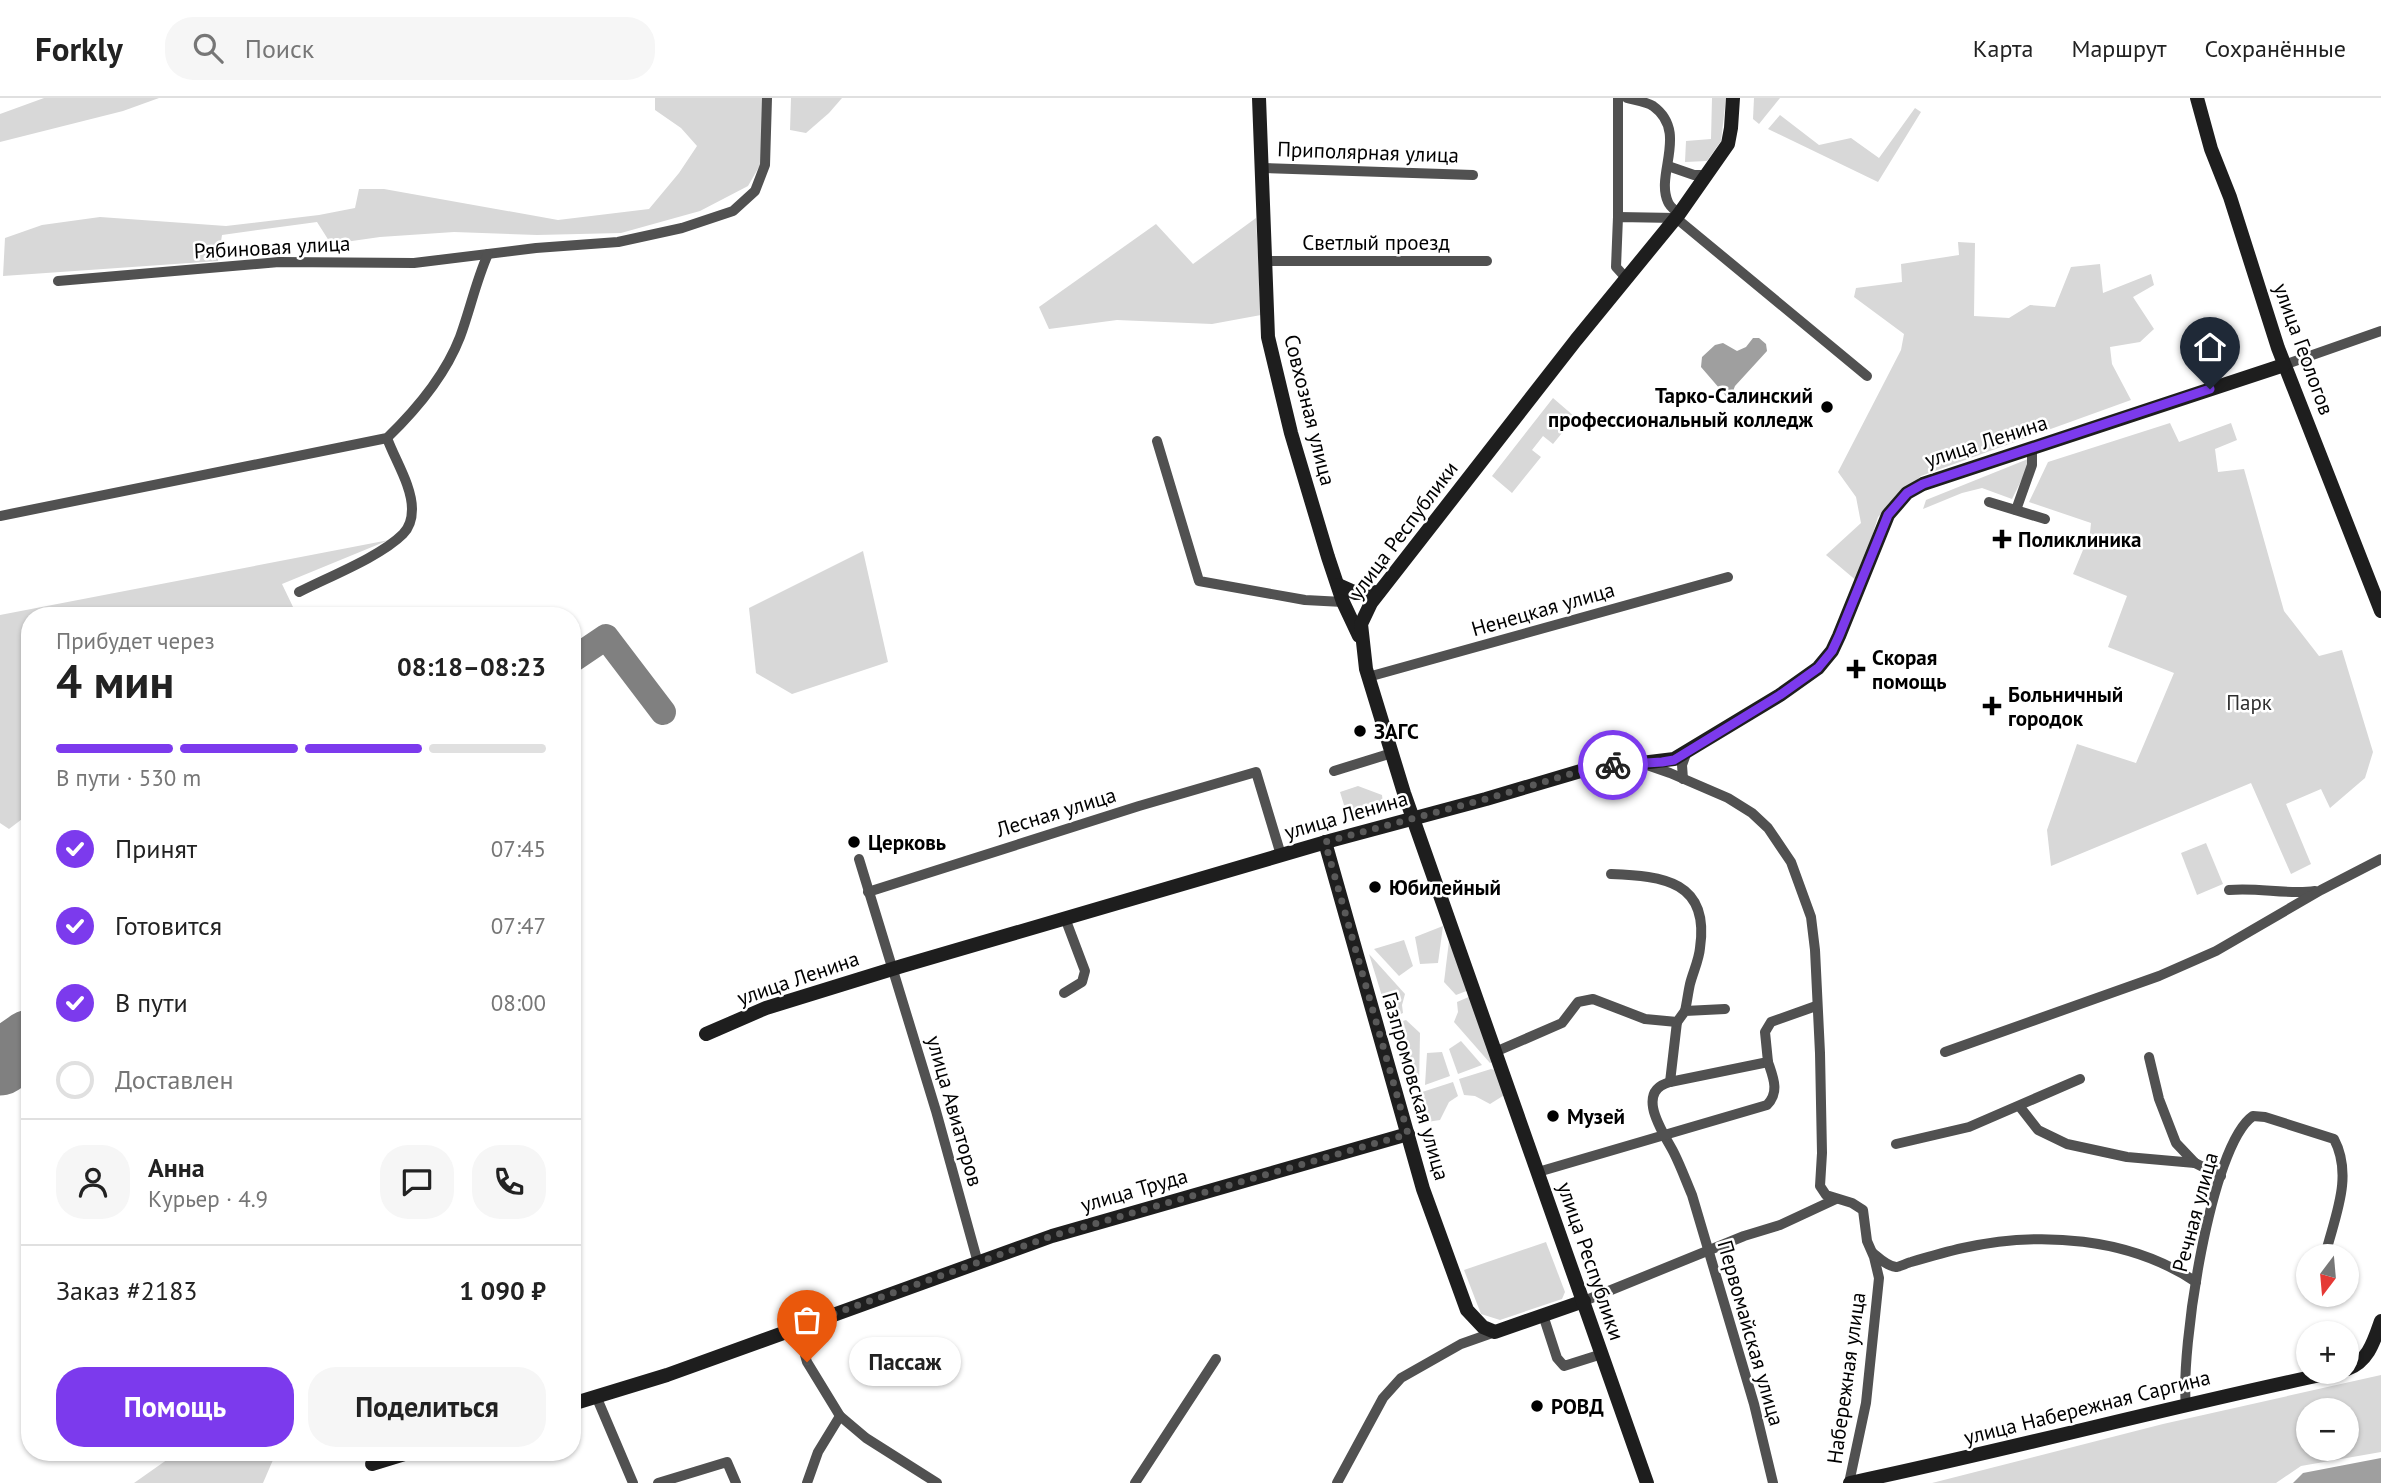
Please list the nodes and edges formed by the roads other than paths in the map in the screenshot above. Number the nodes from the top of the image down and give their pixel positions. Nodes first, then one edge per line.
1 (766, 98) edge
2 (1259, 98) edge
3 (1618, 98) edge
4 (1627, 98) edge
5 (1733, 98) edge
6 (2197, 98) edge
7 (1668, 166) junction
8 (1261, 168) junction
9 (1473, 175) dead end
10 (1707, 175) junction
11 (1678, 216) junction
12 (1619, 217) junction
13 (488, 254) junction
14 (1265, 261) junction
15 (1487, 261) dead end
16 (1626, 278) junction
17 (58, 281) dead end
18 (2381, 331) edge
19 (2284, 365) junction
20 (1867, 376) dead end
21 (387, 438) junction
22 (1157, 441) dead end
23 (2032, 447) junction
24 (1989, 502) dead end
25 (2016, 510) junction
26 (0, 516) edge
27 (2045, 519) dead end
28 (1728, 577) dead end
29 (1338, 585) junction
30 (299, 592) dead end
31 (1379, 592) junction
32 (1343, 602) junction
33 (2381, 611) edge
34 (1363, 643) junction
35 (1368, 677) junction
36 (1392, 753) junction
37 (1686, 754) junction
38 (1642, 764) junction
39 (1334, 771) dead end
40 (1683, 779) junction
41 (1412, 818) junction
42 (1325, 842) junction
43 (1281, 855) junction
44 (859, 859) dead end
45 (2381, 859) edge
46 (1611, 874) dead end
47 (2229, 890) dead end
48 (2321, 890) junction
49 (868, 892) junction
50 (1065, 918) junction
51 (894, 969) junction
52 (1064, 993) dead end
53 (1816, 1006) junction
54 (1725, 1009) dead end
55 (1685, 1011) junction
56 (1677, 1022) junction
57 (706, 1034) dead end
58 (1495, 1052) junction
59 (1945, 1052) dead end
60 (2149, 1057) dead end
61 (1768, 1062) junction
62 (2080, 1079) dead end
63 (1670, 1082) junction
64 (2020, 1107) junction
65 (1408, 1134) junction
66 (1665, 1135) junction
67 (1896, 1143) dead end
68 (2195, 1163) junction
69 (1538, 1172) junction
70 (2221, 1176) junction
71 (1836, 1199) junction
72 (2328, 1244) edge
73 (1871, 1251) junction
74 (1707, 1252) junction
75 (978, 1263) junction
76 (1896, 1267) junction
77 (1879, 1278) junction
78 (2196, 1282) junction
79 (1584, 1301) junction
80 (1468, 1310) junction
81 (1543, 1315) junction
82 (2381, 1321) edge
83 (797, 1327) junction
84 (1495, 1332) junction
85 (1473, 1340) junction
86 (1602, 1354) junction
87 (1216, 1359) dead end
88 (2359, 1363) edge
89 (2296, 1381) edge
90 (596, 1396) junction
91 (581, 1401) edge
92 (2186, 1405) junction
93 (840, 1416) junction
94 (382, 1461) edge
95 (372, 1464) dead end
96 (633, 1483) edge
97 (658, 1483) edge
98 (736, 1483) edge
99 (807, 1483) edge
100 (937, 1483) edge
101 (1135, 1483) edge
102 (1337, 1483) edge
103 (1647, 1483) edge
104 (1773, 1483) edge
105 (1849, 1483) edge

1 - 13 street, Рябиновая улица
2 - 8 street, Совхозная улица
3 - 12 street
4 - 7 street
5 - 10 street, улица Республики
6 - 19 street, улица Геологов
7 - 10 street
7 - 11 street
8 - 9 street, Приполярная улица
8 - 14 street, Совхозная улица
10 - 11 street, улица Республики
11 - 12 street
11 - 16 street, улица Республики
11 - 20 street
12 - 16 street
13 - 17 street, Рябиновая улица
13 - 21 street
14 - 15 street, Светлый проезд
14 - 29 street, Совхозная улица
16 - 31 street, улица Республики
18 - 19 street, улица Ленина
19 - 23 street, улица Ленина
19 - 33 street, улица Геологов
21 - 26 street
21 - 30 street
22 - 32 street
23 - 25 street
23 - 37 street, улица Ленина
24 - 25 street
25 - 27 street
28 - 35 street, Ненецкая улица
29 - 31 street
29 - 32 street, Совхозная улица
31 - 34 street, улица Республики
32 - 34 street, Совхозная улица
34 - 35 street, улица Республики
35 - 36 street, улица Республики
36 - 39 street
36 - 41 street, улица Республики
37 - 38 street, улица Ленина
37 - 40 street
38 - 40 street, улица Ленина
38 - 41 street, улица Ленина
40 - 53 street, улица Ленина
41 - 42 street, улица Ленина
41 - 58 street, улица Республики
42 - 43 street, улица Ленина
42 - 65 street, Газпромовская улица
43 - 49 street, Лесная улица
43 - 50 street, улица Ленина
44 - 49 street, улица Авиаторов
45 - 48 street
46 - 55 street
47 - 48 street
48 - 59 street
49 - 51 street, улица Авиаторов
50 - 51 street, улица Ленина
50 - 52 street
51 - 57 street, улица Ленина
51 - 75 street, улица Авиаторов
53 - 61 street
53 - 71 street, Набережная улица
54 - 55 street
55 - 56 street
56 - 58 street
56 - 63 street
58 - 69 street, улица Республики
60 - 68 street
61 - 63 street
61 - 66 street
62 - 64 street
63 - 66 street, Первомайская улица
64 - 67 street
64 - 68 street
65 - 75 street, улица Труда
65 - 80 street, Газпромовская улица
66 - 69 street
66 - 74 street, Первомайская улица
68 - 70 street
69 - 79 street, улица Республики
70 - 72 street, Речная улица
70 - 78 street, Речная улица
71 - 73 street, Набережная улица
71 - 74 street
73 - 76 street
73 - 77 street, Набережная улица
74 - 79 street
74 - 104 street, Первомайская улица
75 - 83 street, улица Труда
76 - 77 street, Набережная улица
76 - 78 street, Набережная улица
77 - 105 street, Набережная улица
78 - 92 street, Речная улица
79 - 81 street
79 - 86 street, улица Республики
80 - 84 street
80 - 85 street, Газпромовская улица
81 - 84 street
81 - 86 street
82 - 88 street
83 - 90 street, улица Труда
83 - 93 street
84 - 85 street
85 - 102 street
86 - 103 street, улица Республики
87 - 101 street
89 - 92 street, улица Набережная Саргина
90 - 91 street, улица Труда
90 - 96 street
92 - 105 street, улица Набережная Саргина
93 - 99 street
93 - 100 street
94 - 95 street
97 - 98 street

